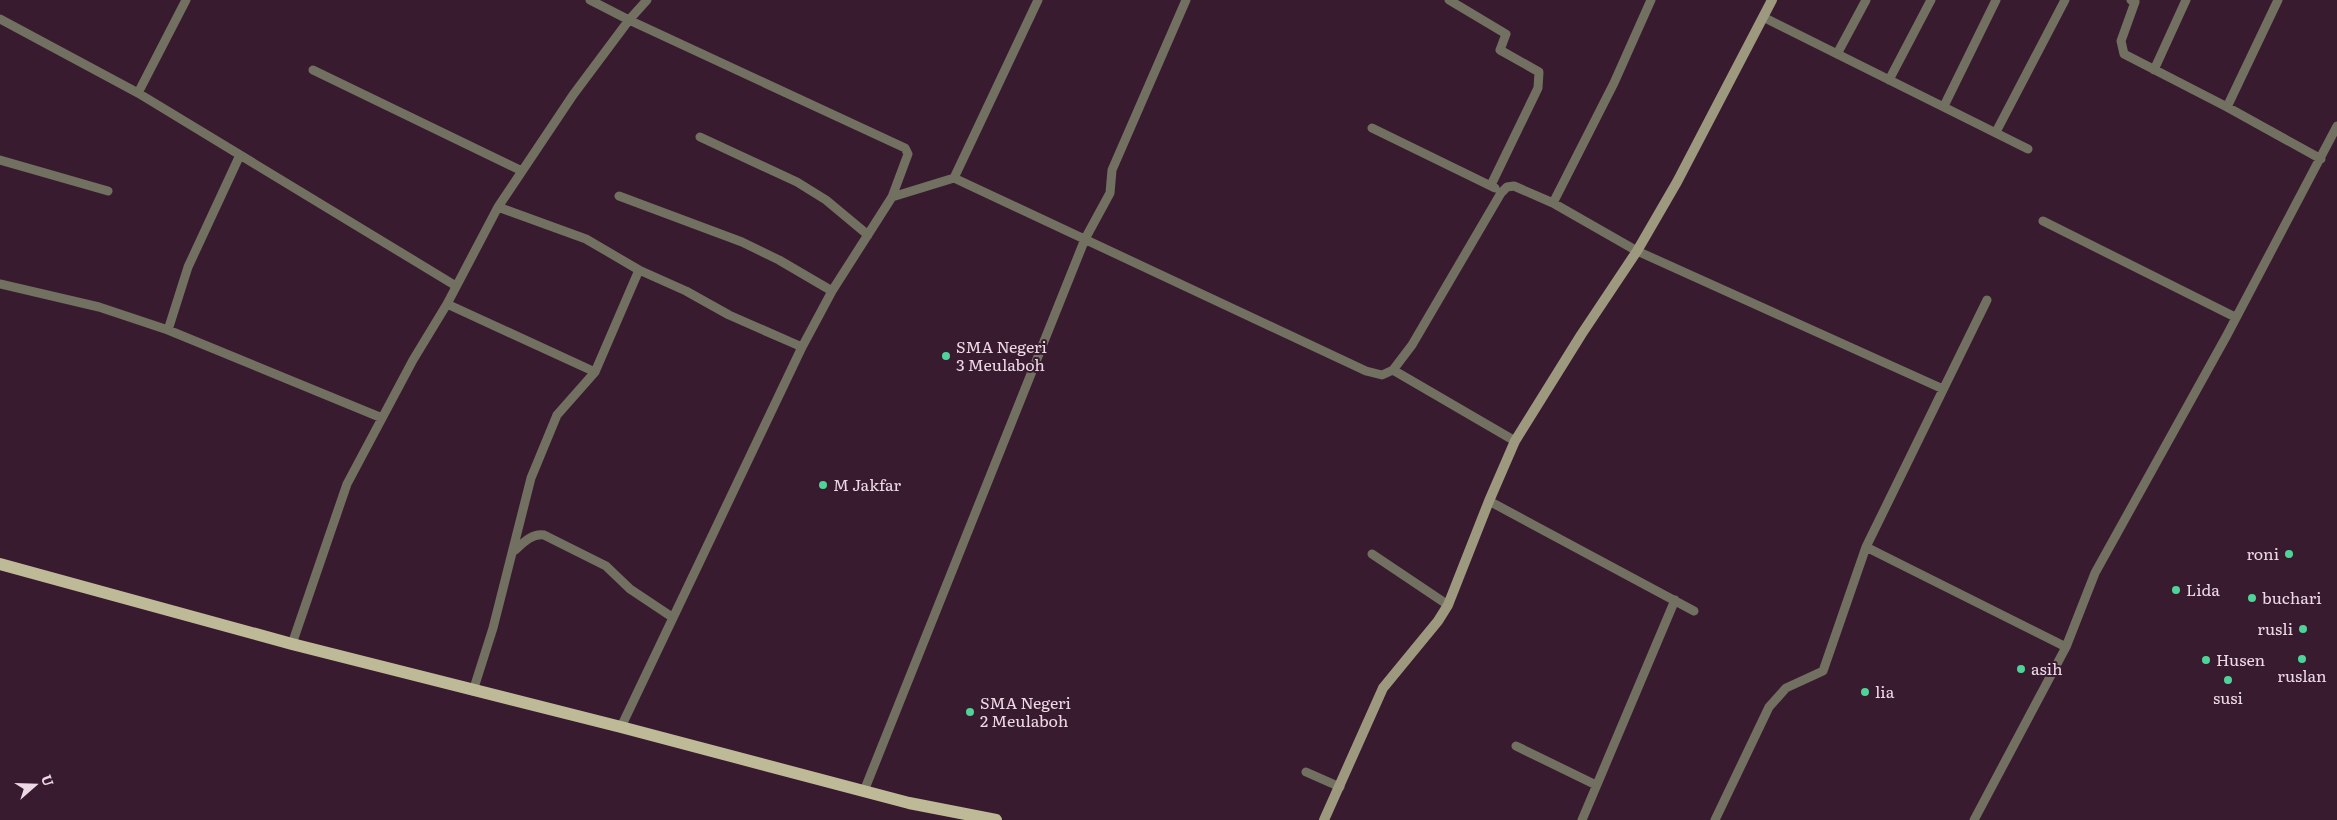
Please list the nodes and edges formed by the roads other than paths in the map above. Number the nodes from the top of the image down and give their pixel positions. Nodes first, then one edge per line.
1 (186, 0) edge
2 (590, 0) edge
3 (647, 0) edge
4 (1038, 0) edge
5 (1186, 0) edge
6 (1449, 0) edge
7 (1650, 0) edge
8 (1772, 0) edge
9 (1866, 0) edge
10 (1931, 0) edge
11 (1996, 0) edge
12 (2065, 0) edge
13 (2131, 0) edge
14 (2186, 0) edge
15 (2278, 0) edge
16 (1763, 17) junction
17 (0, 19) edge
18 (629, 20) junction
19 (1837, 54) junction
20 (313, 70) dead end
21 (2154, 70) junction
22 (1889, 80) junction
23 (138, 93) junction
24 (1944, 106) junction
25 (2227, 107) junction
26 (2337, 126) edge
27 (1372, 128) dead end
28 (1996, 132) junction
29 (700, 138) dead end
30 (2028, 149) dead end
31 (240, 155) junction
32 (2321, 159) junction
33 (0, 160) edge
34 (522, 171) junction
35 (954, 178) junction
36 (1491, 185) junction
37 (108, 191) dead end
38 (1502, 192) junction
39 (619, 196) dead end
40 (892, 197) junction
41 (1553, 203) junction
42 (498, 207) junction
43 (2043, 221) dead end
44 (868, 235) junction
45 (1085, 239) junction
46 (1637, 251) junction
47 (638, 270) junction
48 (0, 284) edge
49 (456, 286) junction
50 (832, 291) junction
51 (1987, 300) dead end
52 (447, 304) junction
53 (2235, 317) junction
54 (168, 330) junction
55 (802, 347) junction
56 (1393, 370) junction
57 (595, 372) junction
58 (1943, 389) junction
59 (382, 418) junction
60 (1515, 441) junction
61 (1489, 501) junction
62 (1866, 547) junction
63 (514, 551) junction
64 (1372, 554) dead end
65 (0, 564) edge
66 (1675, 600) junction
67 (1448, 605) junction
68 (1694, 611) dead end
69 (672, 617) junction
70 (292, 644) junction
71 (2066, 647) junction
72 (473, 691) junction
73 (621, 727) junction
74 (1516, 746) dead end
75 (1306, 772) dead end
76 (1596, 785) junction
77 (1340, 787) junction
78 (864, 791) junction
79 (996, 820) edge
80 (1324, 820) edge
81 (1582, 820) edge
82 (1715, 820) edge
83 (1974, 820) edge

1 - 23 street
2 - 18 street
3 - 18 street
4 - 35 street
5 - 45 street
6 - 36 street
7 - 41 street
8 - 16 street
9 - 19 street
10 - 22 street
11 - 24 street
12 - 28 street
13 - 21 street
14 - 21 street
15 - 25 street
16 - 19 street
16 - 46 street
17 - 23 street
18 - 34 street
18 - 40 street
19 - 22 street
20 - 34 street
21 - 25 street
22 - 24 street
23 - 31 street
24 - 28 street
25 - 32 street
26 - 32 street
27 - 36 street
28 - 30 street
29 - 44 street
31 - 49 street
31 - 54 street
32 - 53 street
33 - 37 street
34 - 42 street
35 - 40 street
35 - 45 street
36 - 38 street
38 - 41 street
38 - 56 street
39 - 50 street
40 - 44 street
41 - 46 street
42 - 47 street
42 - 49 street
43 - 53 street
44 - 50 street
45 - 56 street
45 - 78 street
46 - 58 street
46 - 60 street
47 - 55 street
47 - 57 street
48 - 54 street
49 - 52 street
50 - 55 street
51 - 58 street
52 - 57 street
52 - 59 street
53 - 71 street
54 - 59 street
55 - 69 street
56 - 60 street
57 - 63 street
58 - 62 street
59 - 70 street
60 - 61 street
61 - 66 street
61 - 67 street
62 - 71 street
62 - 82 street
63 - 69 street
63 - 72 street
64 - 67 street
65 - 70 main road
66 - 68 street
66 - 76 street
67 - 77 street
69 - 73 street
70 - 72 main road
71 - 83 street
72 - 73 main road
73 - 78 main road
74 - 76 street
75 - 77 street
76 - 81 street
77 - 80 street
78 - 79 main road

